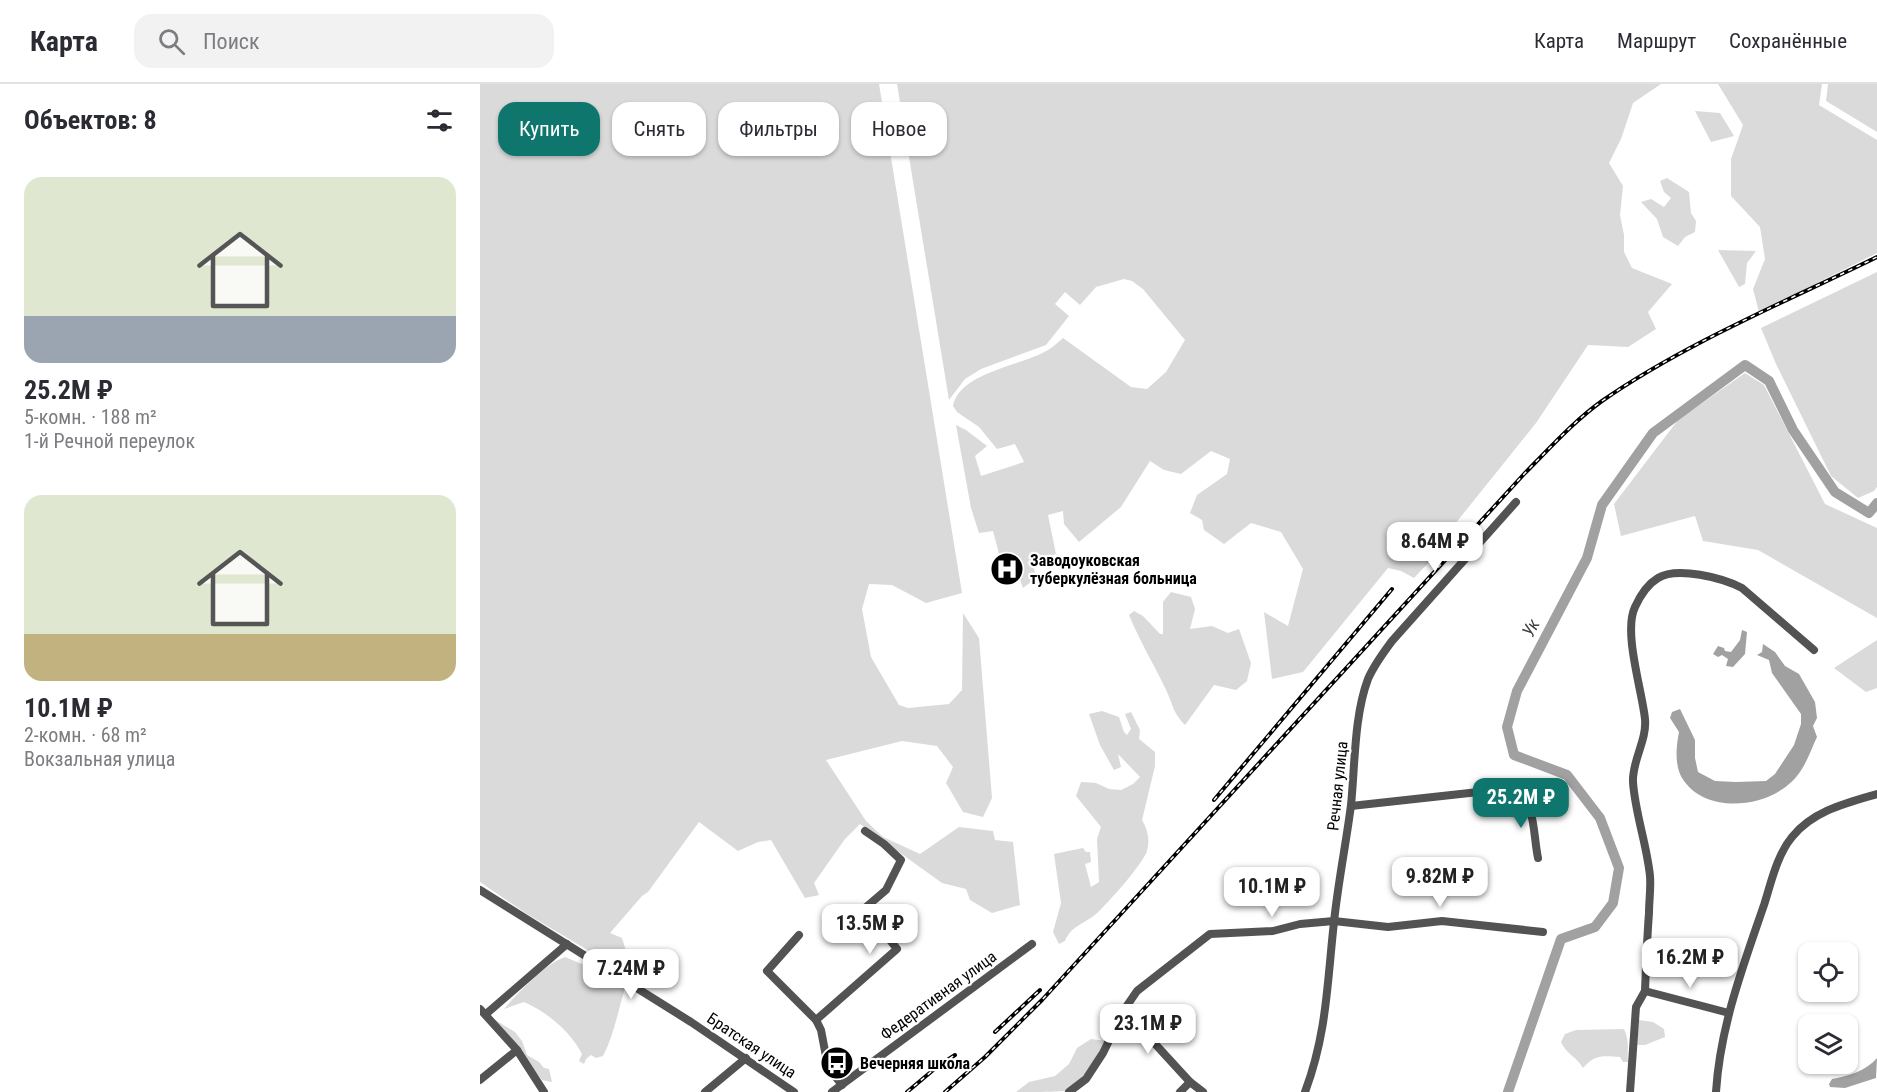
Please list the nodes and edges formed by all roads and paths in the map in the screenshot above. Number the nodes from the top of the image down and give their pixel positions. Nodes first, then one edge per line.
1 (1516, 502) dead end
2 (1814, 650) dead end
3 (1877, 794) edge
4 (1351, 806) junction
5 (864, 831) dead end
6 (1539, 858) dead end
7 (480, 890) edge
8 (1334, 921) junction
9 (1543, 932) dead end
10 (799, 935) dead end
11 (567, 944) junction
12 (1032, 944) dead end
13 (1645, 990) junction
14 (483, 1011) edge
15 (1124, 1011) junction
16 (1729, 1012) junction
17 (816, 1020) junction
18 (517, 1050) junction
19 (746, 1058) junction
20 (480, 1080) edge
21 (1191, 1082) junction
22 (842, 1085) junction
23 (544, 1092) edge
24 (705, 1092) edge
25 (794, 1092) edge
26 (832, 1092) edge
27 (1069, 1092) edge
28 (1180, 1092) edge
29 (1203, 1092) edge
30 (1305, 1092) edge
31 (1630, 1092) edge
32 (1716, 1092) edge

1 - 4 street, Речная улица
2 - 13 street
3 - 16 street
4 - 6 street
4 - 8 street, Речная улица
5 - 17 street
7 - 11 street, Братская улица
8 - 9 street
8 - 15 street
8 - 30 street, Речная улица
10 - 17 street
11 - 14 street
11 - 19 street, Братская улица
12 - 22 street, Федеративная улица
13 - 16 street
13 - 31 street
14 - 18 street
15 - 21 street
15 - 27 street
16 - 32 street
17 - 22 street
18 - 20 street
18 - 23 street
19 - 24 street
19 - 25 street, Братская улица
21 - 28 street
21 - 29 street
22 - 26 street, Федеративная улица

